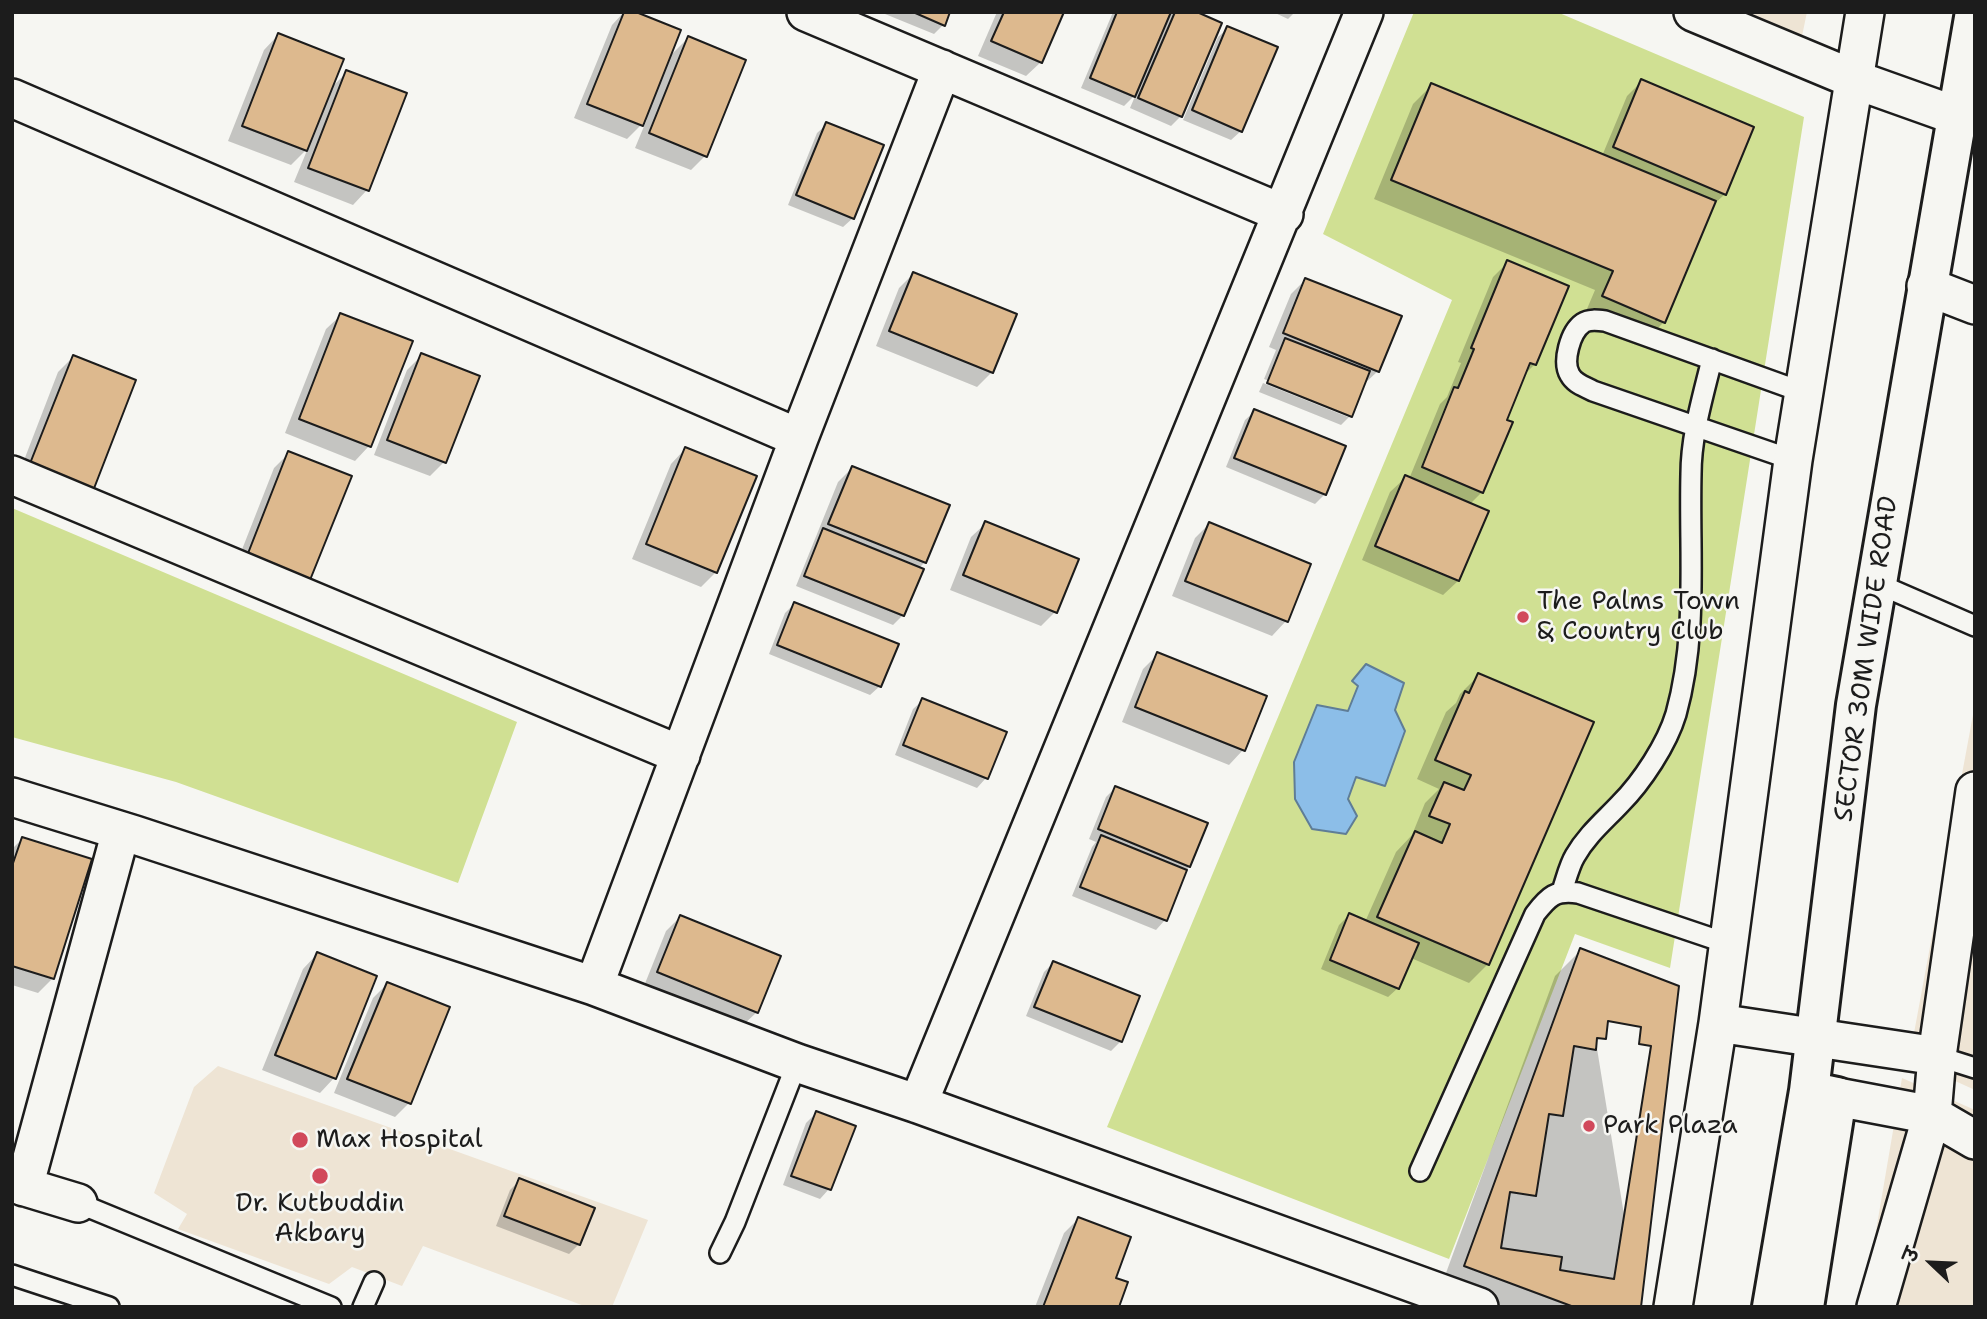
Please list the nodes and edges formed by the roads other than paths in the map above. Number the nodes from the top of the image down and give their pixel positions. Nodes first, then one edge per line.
1 (806, 12) edge
2 (1364, 12) edge
3 (1693, 12) edge
4 (1865, 12) edge
5 (1975, 12) edge
6 (942, 69) junction
7 (1856, 80) junction
8 (12, 97) edge
9 (1957, 116) junction
10 (1284, 214) junction
11 (1926, 286) junction
12 (1975, 306) edge
13 (1712, 359) junction
14 (1805, 393) junction
15 (1696, 426) junction
16 (799, 438) junction
17 (1793, 460) junction
18 (12, 475) edge
19 (1876, 583) junction
20 (1975, 626) edge
21 (681, 755) junction
22 (1975, 791) edge
23 (12, 797) edge
24 (121, 831) junction
25 (1562, 891) junction
26 (1729, 943) junction
27 (594, 986) junction
28 (1717, 1023) junction
29 (1816, 1037) junction
30 (1937, 1056) junction
31 (797, 1063) junction
32 (1975, 1068) edge
33 (1823, 1094) junction
34 (918, 1104) junction
35 (1932, 1115) junction
36 (1975, 1139) edge
37 (1420, 1171) dead end
38 (18, 1185) edge
39 (78, 1203) joint
40 (720, 1254) dead end
41 (12, 1275) edge
42 (374, 1282) dead end
43 (109, 1307) edge
44 (331, 1307) edge
45 (363, 1307) edge
46 (1479, 1307) edge
47 (1673, 1307) edge
48 (1772, 1307) edge
49 (1804, 1307) edge
50 (1875, 1307) edge

1 - 6 street
2 - 10 street
3 - 7 street
4 - 7 street
5 - 9 main road, SECTOR 30M WIDE ROAD
6 - 10 street
6 - 16 street
7 - 9 street
7 - 14 street
8 - 16 street
9 - 11 main road, SECTOR 30M WIDE ROAD
10 - 34 street
11 - 12 street
11 - 19 main road, SECTOR 30M WIDE ROAD
13 - 14 lane
13 - 15 lane
13 - 15 lane
14 - 17 street
15 - 17 lane
15 - 25 lane
16 - 21 street
17 - 26 street
18 - 21 street
19 - 20 lane
19 - 29 main road, SECTOR 30M WIDE ROAD
21 - 27 street
22 - 30 street
23 - 24 street
24 - 27 street
24 - 38 street
25 - 26 lane
25 - 37 lane
26 - 28 street
27 - 31 street
28 - 29 street
28 - 47 street
29 - 30 street
29 - 33 main road, SECTOR 30M WIDE ROAD
30 - 32 lane
30 - 35 street
31 - 34 street
31 - 40 lane
33 - 35 street
33 - 48 main road, SECTOR 30M WIDE ROAD
33 - 49 main road
34 - 46 street
35 - 36 street
35 - 50 street
38 - 39 street
39 - 44 lane
41 - 43 lane
42 - 45 lane

